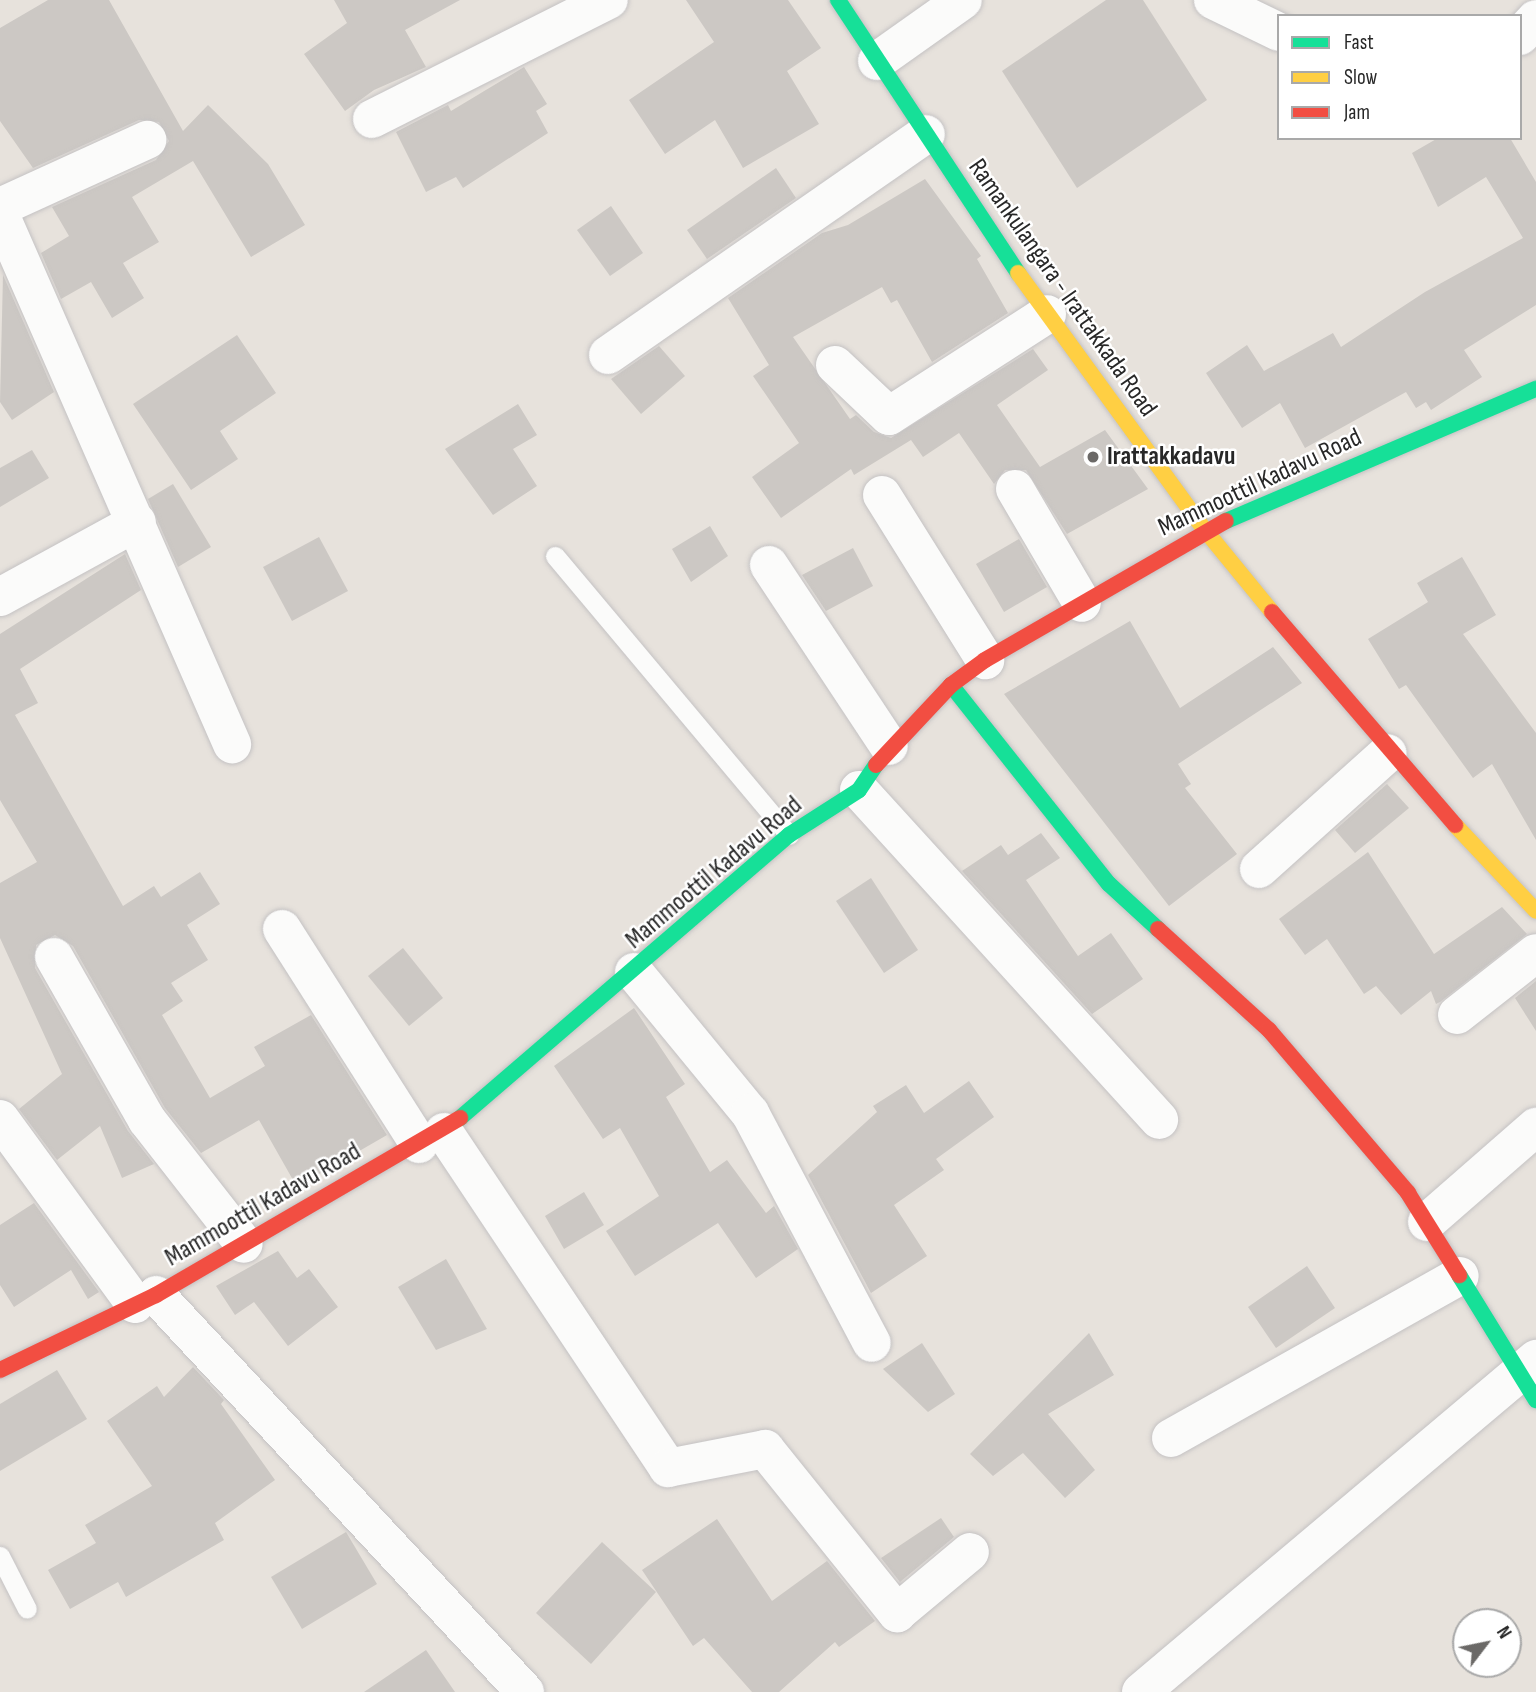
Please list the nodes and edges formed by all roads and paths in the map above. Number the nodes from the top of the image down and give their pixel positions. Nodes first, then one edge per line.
1 (609, 0) edge
2 (838, 0) edge
3 (963, 0) edge
4 (1213, 0) edge
5 (1536, 19) edge
6 (1277, 31) edge
7 (1522, 34) edge
8 (877, 61) junction
9 (372, 119) dead end
10 (926, 134) junction
11 (147, 140) dead end
12 (0, 207) edge
13 (0, 214) edge
14 (1047, 314) junction
15 (608, 355) dead end
16 (835, 365) dead end
17 (1536, 389) edge
18 (1015, 489) dead end
19 (882, 495) dead end
20 (137, 522) junction
21 (1205, 530) junction
22 (555, 556) dead end
23 (769, 565) dead end
24 (0, 597) edge
25 (1082, 603) junction
26 (985, 660) junction
27 (951, 685) junction
28 (232, 744) dead end
29 (889, 746) junction
30 (1388, 752) junction
31 (859, 790) junction
32 (789, 835) junction
33 (1259, 869) dead end
34 (1536, 911) edge
35 (282, 929) dead end
36 (1536, 953) edge
37 (54, 957) dead end
38 (634, 972) junction
39 (1457, 1015) dead end
40 (0, 1119) edge
41 (1159, 1120) dead end
42 (1536, 1127) edge
43 (432, 1138) junction
44 (1427, 1222) junction
45 (244, 1244) junction
46 (1460, 1276) junction
47 (145, 1300) junction
48 (872, 1343) dead end
49 (0, 1370) edge
50 (1530, 1377) edge
51 (1171, 1438) dead end
52 (970, 1552) dead end
53 (0, 1556) edge
54 (27, 1609) dead end
55 (525, 1692) edge
56 (1141, 1692) edge

1 - 9 street
2 - 8 street, Ramankulangara - Irattakkada Road
3 - 8 street
4 - 6 street
5 - 7 street
8 - 10 street, Ramankulangara - Irattakkada Road
10 - 14 street, Ramankulangara - Irattakkada Road
10 - 15 street
11 - 12 street
13 - 20 street
14 - 16 street
14 - 21 street, Ramankulangara - Irattakkada Road
17 - 21 street, Mammoottil Kadavu Road
18 - 25 street
19 - 26 street
20 - 24 street
20 - 28 street
21 - 25 street, Mammoottil Kadavu Road
21 - 30 street, Ramankulangara - Irattakkada Road
22 - 32 lane
23 - 29 street
25 - 26 street, Mammoottil Kadavu Road
26 - 27 street, Mammoottil Kadavu Road
27 - 29 street, Mammoottil Kadavu Road
27 - 44 street
29 - 31 street, Mammoottil Kadavu Road
30 - 33 street
30 - 34 street, Ramankulangara - Irattakkada Road
31 - 32 street, Mammoottil Kadavu Road
31 - 41 street
32 - 38 street, Mammoottil Kadavu Road
35 - 43 street
36 - 39 street
37 - 45 street
38 - 43 street, Mammoottil Kadavu Road
38 - 48 street
40 - 47 street
42 - 44 street
43 - 45 street, Mammoottil Kadavu Road
43 - 52 street
44 - 46 street
45 - 47 street, Mammoottil Kadavu Road
46 - 50 street
46 - 51 street
47 - 49 street, Mammoottil Kadavu Road
47 - 55 street
50 - 56 street
53 - 54 lane

